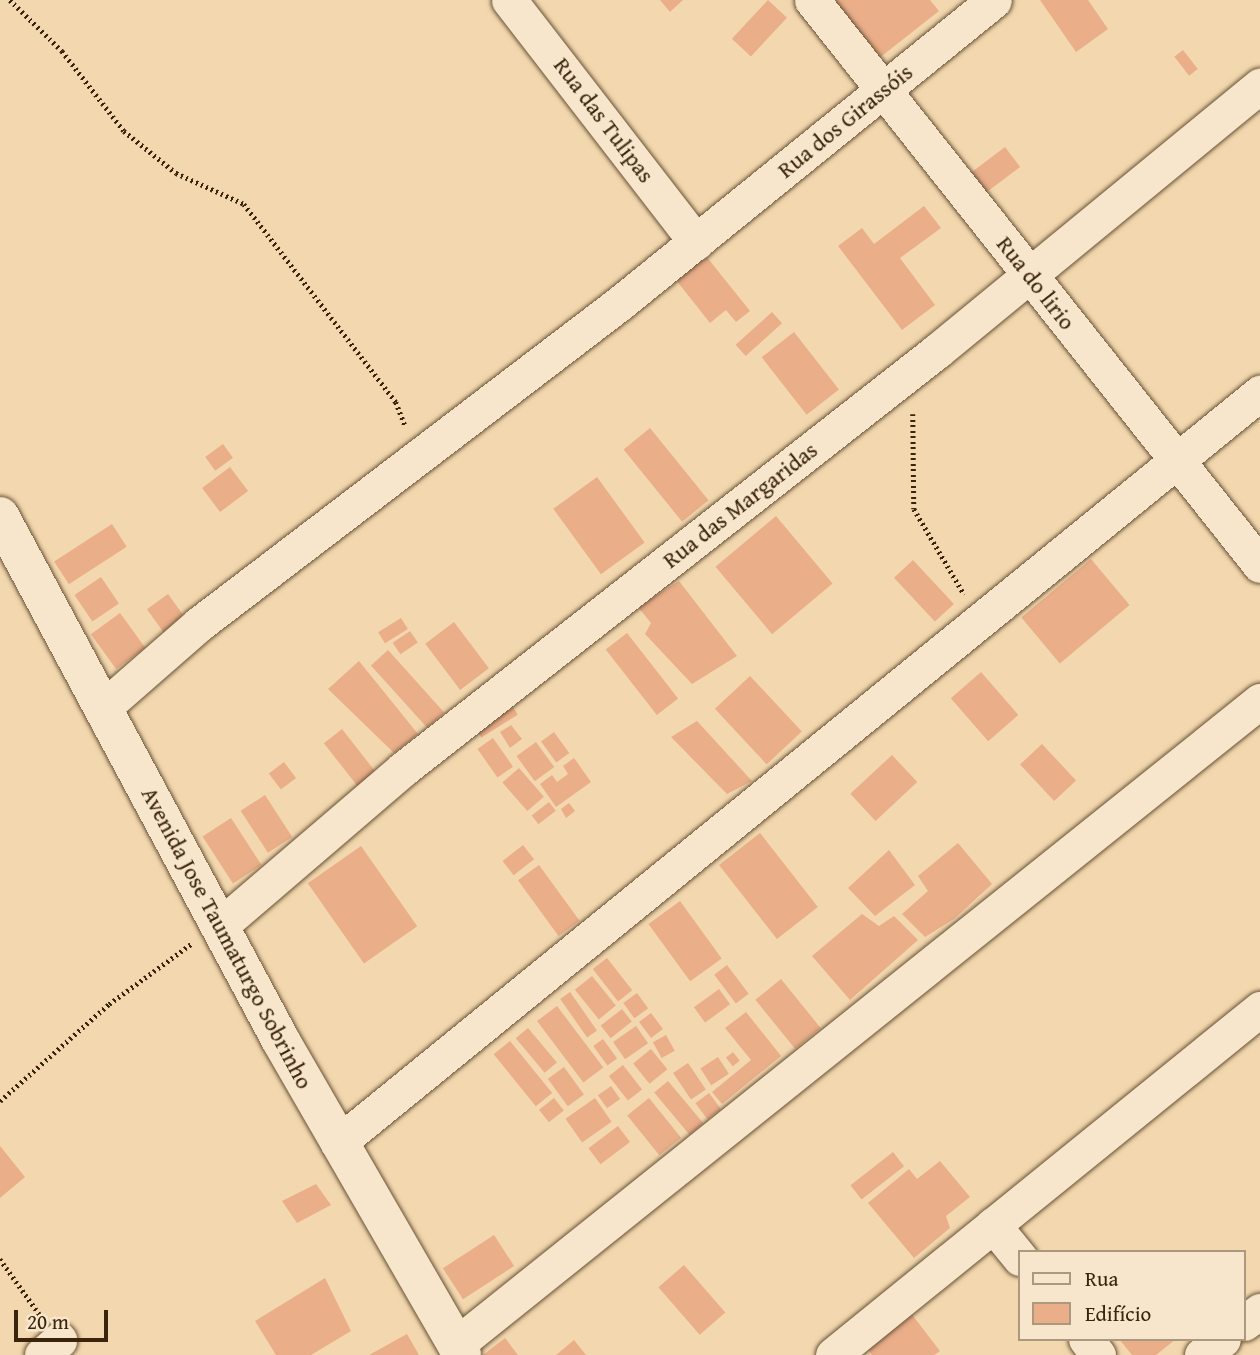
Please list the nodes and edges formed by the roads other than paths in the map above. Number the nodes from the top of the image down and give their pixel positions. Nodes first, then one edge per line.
1 (509, 0) edge
2 (811, 0) edge
3 (994, 0) edge
4 (1260, 86) edge
5 (884, 90) junction
6 (696, 242) junction
7 (1030, 274) junction
8 (1260, 393) edge
9 (1174, 461) junction
10 (0, 516) edge
11 (1260, 565) edge
12 (1260, 701) edge
13 (104, 707) junction
14 (221, 925) junction
15 (1260, 1009) edge
16 (338, 1143) junction
17 (993, 1225) junction
18 (1018, 1256) edge
19 (1220, 1341) edge
20 (459, 1349) edge
21 (833, 1355) edge
22 (1202, 1355) edge

1 - 6 street, Rua das Tulipas
2 - 5 street, Rua do lirio
3 - 5 street, Rua dos Girassóis
4 - 7 street, Rua das Margaridas
5 - 6 street, Rua dos Girassóis
5 - 7 street, Rua do lirio
6 - 13 street
7 - 9 street, Rua do lirio
7 - 14 street, Rua das Margaridas
8 - 9 street
9 - 11 street, Rua do lirio
9 - 16 street
10 - 13 street, Avenida Jose Taumaturgo Sobrinho
12 - 20 street
13 - 14 street, Avenida Jose Taumaturgo Sobrinho
14 - 16 street, Avenida Jose Taumaturgo Sobrinho
15 - 17 street
16 - 20 street, Avenida Jose Taumaturgo Sobrinho
17 - 18 street
17 - 21 street
19 - 22 street

